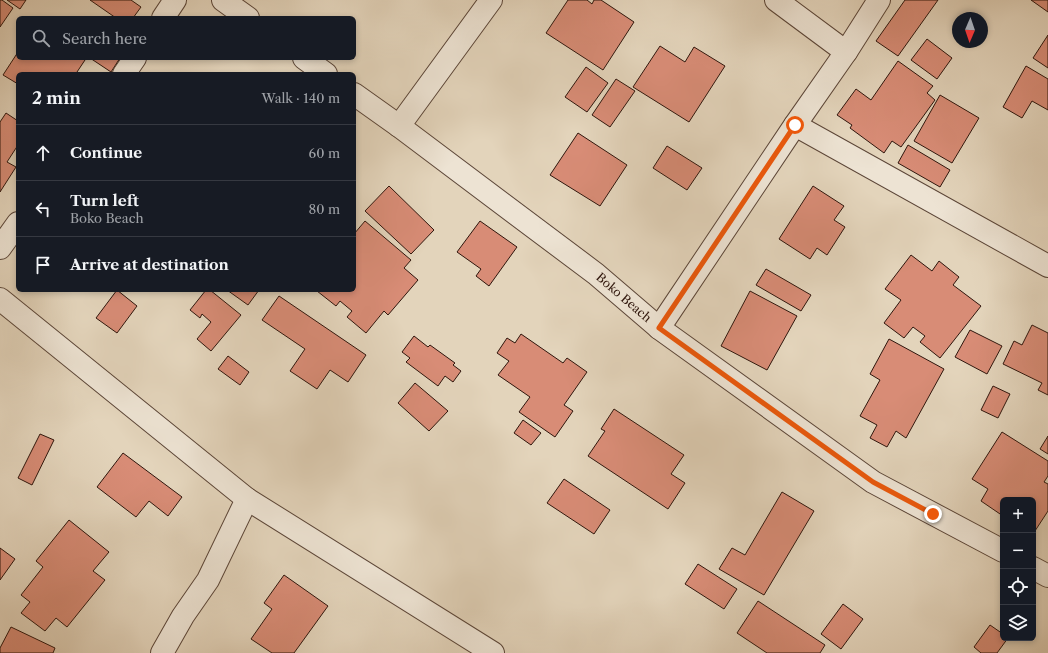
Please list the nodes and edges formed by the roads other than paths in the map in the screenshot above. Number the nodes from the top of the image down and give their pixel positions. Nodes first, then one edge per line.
1 (175, 0) edge
2 (223, 0) edge
3 (491, 0) edge
4 (776, 0) edge
5 (879, 0) edge
6 (164, 16) edge
7 (245, 16) edge
8 (846, 52) junction
9 (134, 60) edge
10 (307, 60) edge
11 (125, 72) edge
12 (323, 72) edge
13 (356, 95) edge
14 (795, 125) junction
15 (399, 126) junction
16 (16, 226) edge
17 (0, 248) edge
18 (1048, 266) edge
19 (0, 299) edge
20 (659, 328) junction
21 (247, 499) junction
22 (1000, 550) edge
23 (1035, 569) edge
24 (1048, 576) edge
25 (162, 653) edge
26 (493, 653) edge

1 - 6 street
2 - 7 street
3 - 15 street
4 - 8 street
5 - 8 street
8 - 14 street
9 - 11 street
10 - 12 street
13 - 15 street, Boko Beach
14 - 18 street
14 - 20 street
15 - 20 street, Boko Beach
16 - 17 street
19 - 21 street
20 - 22 street, Boko Beach
21 - 25 street
21 - 26 street
23 - 24 street

